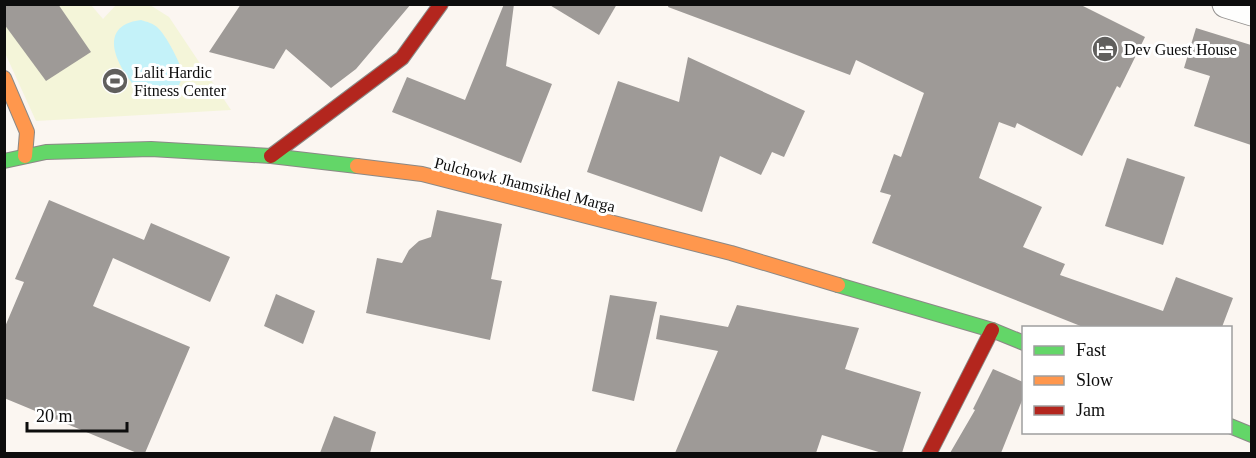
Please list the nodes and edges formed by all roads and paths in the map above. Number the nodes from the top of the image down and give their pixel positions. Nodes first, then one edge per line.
1 (441, 4) edge
2 (1226, 4) edge
3 (1251, 12) edge
4 (4, 78) edge
5 (25, 156) junction
6 (271, 156) junction
7 (4, 161) edge
8 (992, 330) junction
9 (1022, 343) edge
10 (1232, 427) edge
11 (1251, 435) edge
12 (929, 453) edge

1 - 6 main road
2 - 3 street
4 - 5 main road
5 - 6 main road, Pulchowk Jhamsikhel Marga
5 - 7 main road, Pulchowk Jhamsikhel Marga
6 - 8 main road, Pulchowk Jhamsikhel Marga
8 - 9 main road, Pulchowk Jhamsikhel Marga
8 - 12 main road
10 - 11 main road

